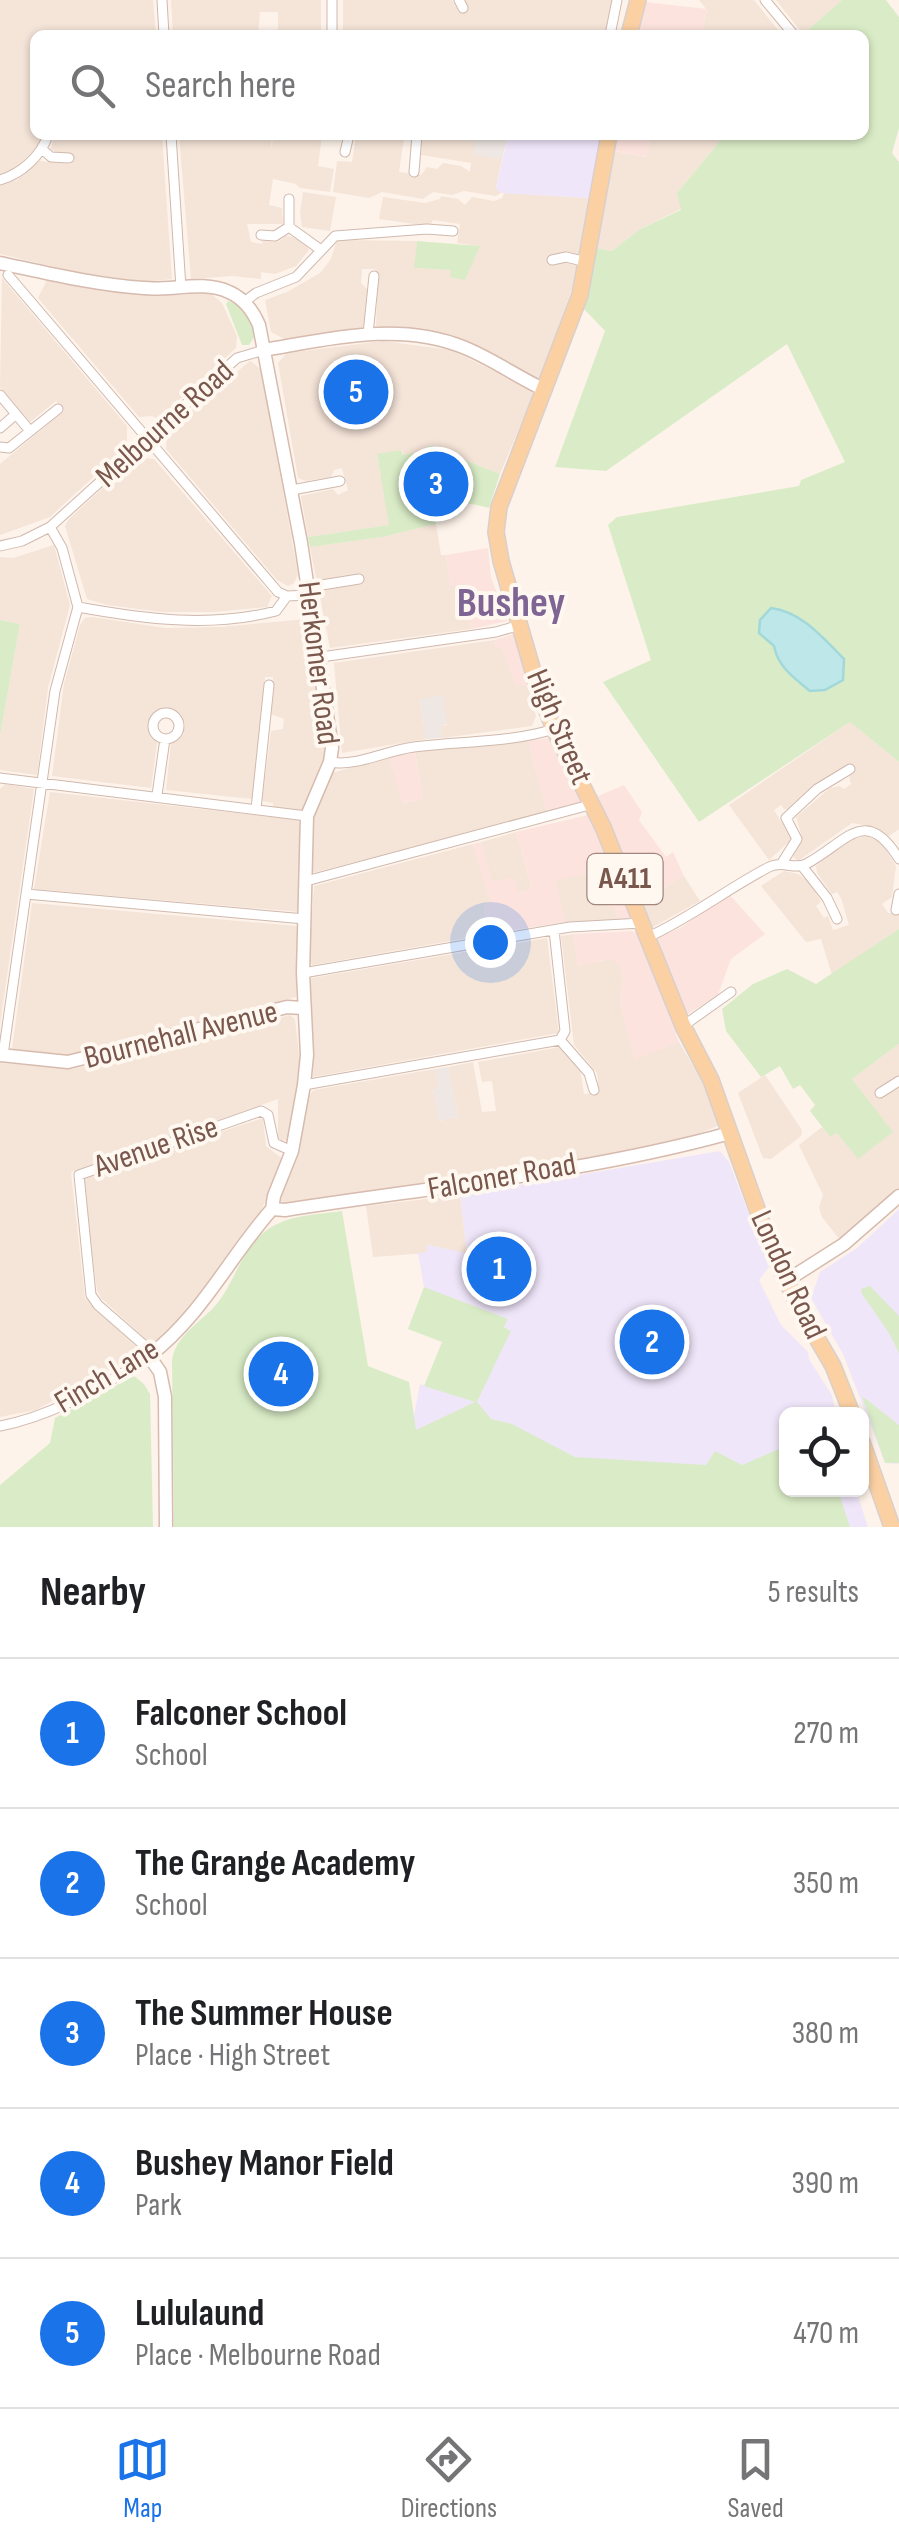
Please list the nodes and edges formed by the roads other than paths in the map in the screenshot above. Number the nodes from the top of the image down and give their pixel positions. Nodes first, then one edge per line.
1 (162, 0) edge
2 (332, 0) edge
3 (617, 0) edge
4 (638, 0) edge
5 (765, 0) edge
6 (612, 22) junction
7 (164, 30) edge
8 (332, 30) edge
9 (611, 30) edge
10 (631, 30) edge
11 (790, 30) edge
12 (46, 140) edge
13 (171, 140) edge
14 (347, 140) edge
15 (417, 140) edge
16 (608, 140) edge
17 (42, 149) junction
18 (345, 152) dead end
19 (69, 158) dead end
20 (414, 172) dead end
21 (0, 180) edge
22 (289, 199) dead end
23 (288, 227) junction
24 (452, 231) dead end
25 (261, 235) dead end
26 (322, 250) junction
27 (552, 260) dead end
28 (586, 262) junction
29 (4, 269) edge
30 (374, 276) dead end
31 (181, 288) junction
32 (244, 302) junction
33 (368, 334) junction
34 (264, 350) junction
35 (545, 390) junction
36 (0, 395) edge
37 (58, 409) dead end
38 (16, 414) junction
39 (0, 428) edge
40 (30, 431) junction
41 (147, 438) junction
42 (0, 447) edge
43 (340, 481) dead end
44 (292, 490) junction
45 (50, 527) junction
46 (0, 546) edge
47 (359, 579) dead end
48 (310, 591) junction
49 (287, 596) junction
50 (78, 607) junction
51 (520, 624) junction
52 (321, 657) junction
53 (269, 685) dead end
54 (267, 722) junction
55 (280, 724) dead end
56 (554, 729) junction
57 (164, 739) dead end
58 (330, 762) junction
59 (850, 769) dead end
60 (0, 778) edge
61 (43, 782) junction
62 (158, 796) junction
63 (592, 804) junction
64 (256, 809) junction
65 (307, 816) junction
66 (895, 845) edge
67 (899, 860) edge
68 (782, 863) junction
69 (802, 866) junction
70 (306, 881) junction
71 (26, 894) junction
72 (899, 894) edge
73 (896, 910) dead end
74 (306, 919) junction
75 (837, 919) dead end
76 (554, 930) junction
77 (645, 930) junction
78 (302, 973) junction
79 (731, 992) dead end
80 (302, 1008) junction
81 (684, 1026) junction
82 (560, 1040) junction
83 (2, 1055) edge
84 (899, 1080) edge
85 (304, 1085) junction
86 (594, 1090) dead end
87 (880, 1093) dead end
88 (730, 1133) junction
89 (292, 1151) junction
90 (899, 1196) edge
91 (272, 1209) junction
92 (786, 1281) junction
93 (151, 1354) junction
94 (849, 1407) edge
95 (3, 1426) edge
96 (0, 1437) edge
97 (869, 1462) edge
98 (166, 1527) edge
99 (892, 1527) edge

1 - 7 street
2 - 8 street
3 - 6 street
4 - 10 main road
5 - 11 street
6 - 9 street
6 - 10 street
12 - 17 street
13 - 31 street
14 - 18 street
15 - 20 street
16 - 28 main road, High Street / A411
17 - 19 street
17 - 21 street
22 - 23 street
23 - 25 street
23 - 26 street
24 - 26 street
26 - 32 street
27 - 28 street
28 - 35 main road, High Street / A411
29 - 31 street
29 - 41 street
30 - 33 street
31 - 32 street
32 - 34 street, Herkomer Road
33 - 34 street, Melbourne Road
33 - 35 street, Melbourne Road
34 - 41 street, Melbourne Road
34 - 44 street, Herkomer Road
35 - 51 main road, High Street / A411
36 - 38 street
37 - 40 street
38 - 39 street
38 - 40 street
40 - 42 street
41 - 45 street, Melbourne Road
41 - 49 street
43 - 44 street
44 - 48 street, Herkomer Road
45 - 46 street
45 - 50 street
47 - 48 street
48 - 49 street
48 - 52 street, Herkomer Road
49 - 50 street
50 - 61 street
51 - 52 street
51 - 56 main road, High Street / A411
52 - 58 street, Herkomer Road
53 - 54 street
54 - 55 street
54 - 64 street
56 - 58 street
56 - 63 main road, High Street / A411
57 - 62 street
58 - 65 street, Herkomer Road
59 - 68 street
60 - 61 street
61 - 62 street
61 - 71 street
62 - 64 street
63 - 70 street
63 - 77 main road, High Street / A411
64 - 65 street
65 - 70 street, Herkomer Road
66 - 67 street
66 - 69 street
68 - 69 street
68 - 77 street
69 - 75 street
70 - 74 street, Herkomer Road
71 - 74 street
71 - 83 street
72 - 73 street
74 - 78 street, Herkomer Road
76 - 77 street
76 - 78 street
76 - 82 street
77 - 81 main road, High Street / A411
78 - 80 street, Herkomer Road
79 - 81 street
80 - 83 street, Bournehall Avenue
80 - 85 street, Herkomer Road
81 - 88 main road, High Street / A411
82 - 85 street
82 - 86 street
84 - 87 street
85 - 89 street, Herkomer Road
88 - 91 street, Falconer Road
88 - 92 main road, London Road / A411
89 - 91 street, Herkomer Road
89 - 93 street, Avenue Rise
90 - 92 street
91 - 93 street, Finch Lane
92 - 94 main road, London Road / A411
93 - 95 street, Finch Lane
93 - 98 street
95 - 96 street
97 - 99 main road

